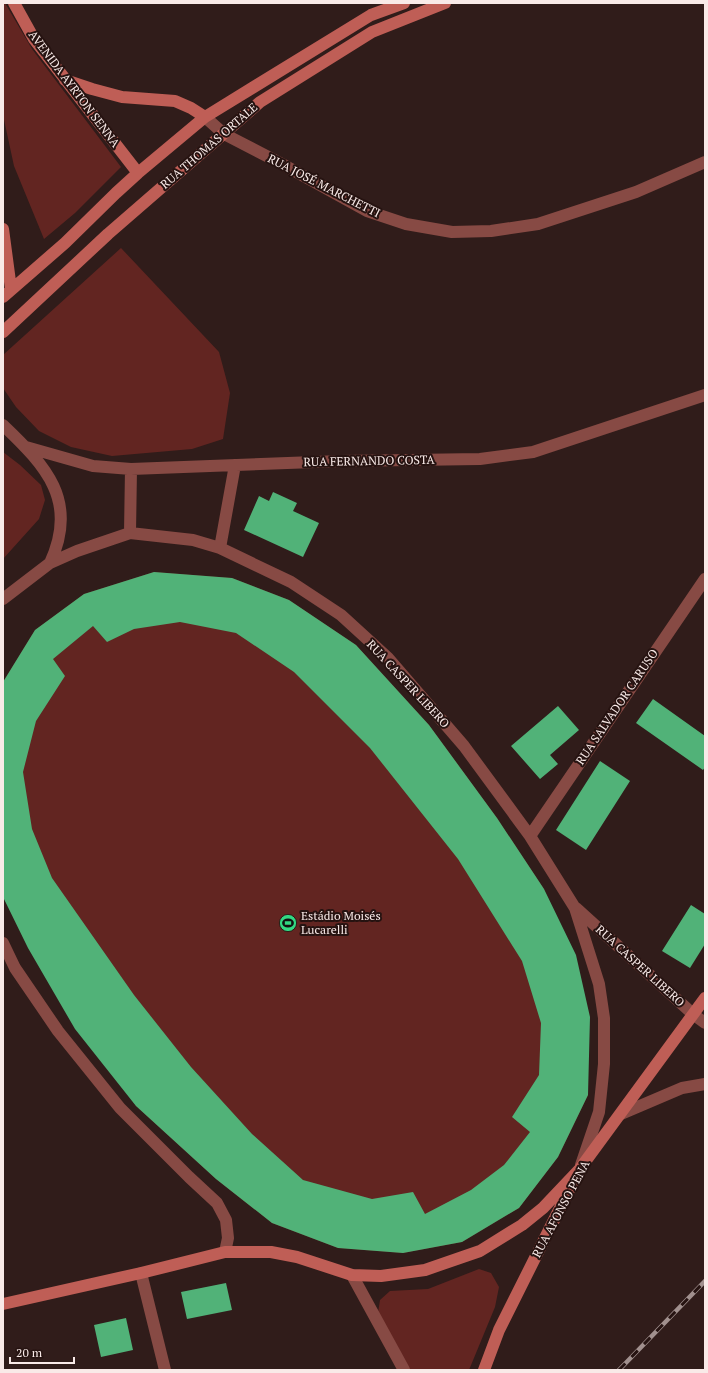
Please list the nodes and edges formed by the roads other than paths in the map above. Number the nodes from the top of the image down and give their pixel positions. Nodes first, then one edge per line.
1 (14, 3) edge
2 (404, 3) edge
3 (445, 3) edge
4 (65, 80) junction
5 (205, 117) junction
6 (224, 134) junction
7 (705, 162) edge
8 (138, 173) junction
9 (3, 229) edge
10 (7, 293) edge
11 (3, 332) edge
12 (705, 395) edge
13 (3, 425) edge
14 (26, 447) junction
15 (235, 465) junction
16 (131, 469) junction
17 (130, 533) junction
18 (220, 548) junction
19 (50, 563) junction
20 (705, 579) edge
21 (3, 599) edge
22 (530, 836) junction
23 (575, 908) junction
24 (3, 943) edge
25 (705, 998) edge
26 (694, 1015) junction
27 (705, 1023) edge
28 (705, 1084) edge
29 (621, 1114) junction
30 (579, 1170) junction
31 (225, 1252) junction
32 (141, 1273) junction
33 (352, 1275) junction
34 (3, 1304) edge
35 (166, 1370) edge
36 (404, 1370) edge
37 (484, 1370) edge

1 - 4 main road, AVENIDA AYRTON SENNA
2 - 5 main road, RUA THOMAS ORTALE
3 - 6 main road, RUA THOMAS ORTALE
4 - 5 main road
4 - 8 main road, AVENIDA AYRTON SENNA
5 - 6 street, RUA JOSÉ MARCHETTI
5 - 8 main road, RUA THOMAS ORTALE
6 - 7 street, RUA JOSÉ MARCHETTI
6 - 11 main road, RUA THOMAS ORTALE
8 - 10 main road, RUA THOMAS ORTALE
9 - 10 main road
12 - 15 street, RUA FERNANDO COSTA
13 - 14 street, RUA FERNANDO COSTA
14 - 16 street, RUA FERNANDO COSTA
14 - 19 street, RUA FERNANDO COSTA
15 - 16 street, RUA FERNANDO COSTA
15 - 18 street
16 - 17 street
17 - 18 street, RUA CASPER LIBERO
17 - 19 street, RUA CASPER LIBERO
18 - 22 street, RUA CASPER LIBERO
19 - 21 street, RUA CASPER LIBERO
20 - 22 street, RUA SALVADOR CARUSO
22 - 23 street, RUA CASPER LIBERO
23 - 26 street, RUA CASPER LIBERO
23 - 30 street, RUA CASPER LIBERO
24 - 31 street
25 - 26 main road, RUA AFONSO PENA
26 - 27 street, RUA CASPER LIBERO
26 - 29 main road, RUA AFONSO PENA
28 - 29 street
29 - 30 main road, RUA AFONSO PENA
30 - 33 main road
30 - 37 main road, RUA AFONSO PENA
31 - 32 main road
31 - 33 main road
32 - 34 main road
32 - 35 street
33 - 36 street

